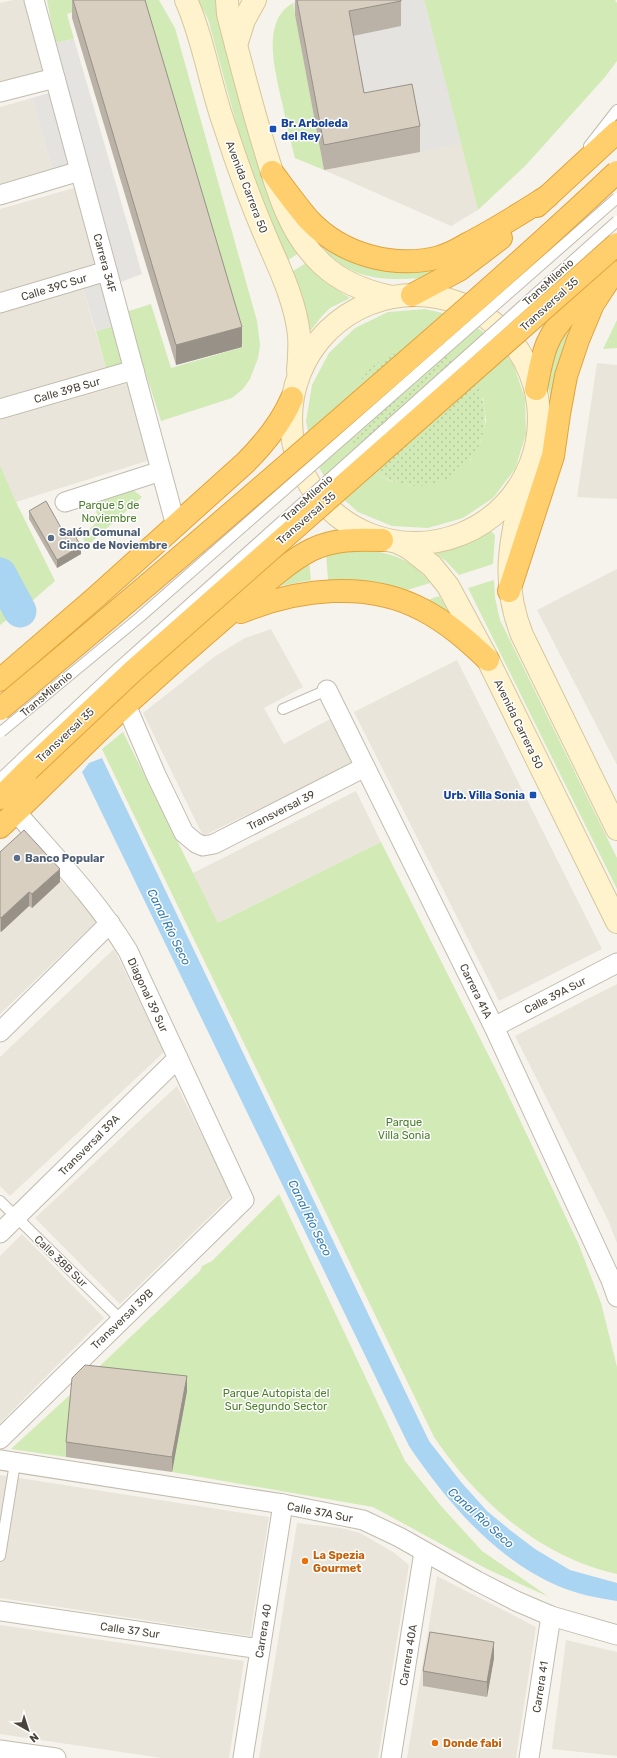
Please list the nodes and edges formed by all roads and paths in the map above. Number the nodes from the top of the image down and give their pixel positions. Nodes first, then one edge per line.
1 (34, 0) edge
2 (186, 0) edge
3 (227, 0) edge
4 (255, 0) edge
5 (236, 45) junction
6 (55, 78) junction
7 (0, 92) edge
8 (617, 110) edge
9 (617, 132) edge
10 (80, 171) junction
11 (272, 172) junction
12 (617, 172) edge
13 (553, 191) junction
14 (0, 195) edge
15 (617, 198) edge
16 (617, 221) edge
17 (617, 244) edge
18 (616, 270) edge
19 (107, 271) junction
20 (402, 296) junction
21 (0, 303) edge
22 (134, 370) junction
23 (298, 376) junction
24 (536, 390) junction
25 (292, 398) junction
26 (0, 409) edge
27 (161, 471) junction
28 (526, 475) junction
29 (65, 502) dead end
30 (176, 526) junction
31 (391, 541) junction
32 (510, 591) junction
33 (223, 619) junction
34 (488, 660) junction
35 (0, 680) edge
36 (327, 690) joint
37 (126, 705) junction
38 (0, 709) edge
39 (283, 709) dead end
40 (0, 732) edge
41 (25, 764) junction
42 (365, 767) junction
43 (0, 779) edge
44 (0, 798) edge
45 (16, 812) junction
46 (0, 827) edge
47 (617, 829) edge
48 (617, 922) edge
49 (110, 923) junction
50 (617, 963) edge
51 (494, 1026) junction
52 (0, 1032) edge
53 (178, 1058) junction
54 (244, 1200) joint
55 (0, 1201) edge
56 (16, 1217) junction
57 (0, 1233) edge
58 (617, 1297) edge
59 (121, 1320) junction
60 (0, 1439) edge
61 (8, 1462) edge
62 (283, 1504) junction
63 (424, 1552) junction
64 (0, 1556) edge
65 (0, 1611) edge
66 (551, 1616) junction
67 (617, 1635) edge
68 (260, 1649) junction
69 (0, 1750) edge
70 (56, 1758) edge
71 (243, 1758) edge
72 (391, 1758) edge
73 (528, 1758) edge

1 - 6 street, Carrera 34F
2 - 23 main road, Avenida Carrera 50
3 - 5 main road
4 - 5 main road
5 - 11 main road
6 - 7 street
6 - 10 street, Carrera 34F
8 - 13 lane
9 - 13 highway
10 - 14 street
10 - 19 street, Carrera 34F
11 - 13 highway
11 - 20 main road
12 - 38 highway, bridge
13 - 20 highway
15 - 40 lane, TransMilenio, bridge
16 - 41 lane, TransMilenio, bridge
17 - 41 highway, Transversal 35, bridge
18 - 24 highway
18 - 32 highway
19 - 21 street, Calle 39C Sur
19 - 22 street, Carrera 34F
20 - 23 main road
20 - 24 main road
22 - 26 street, Calle 39B Sur
22 - 27 street, Carrera 34F
23 - 25 main road
24 - 28 main road
25 - 30 highway
25 - 31 main road
27 - 29 street
27 - 30 street, Carrera 34F
28 - 31 main road
28 - 32 main road
30 - 35 highway
31 - 33 highway
31 - 34 main road, Avenida Carrera 50
32 - 47 main road
33 - 34 highway
33 - 37 highway
34 - 48 main road, Avenida Carrera 50
36 - 39 lane
36 - 42 street, Carrera 41A
37 - 42 street, Transversal 39
37 - 45 highway
41 - 43 lane, TransMilenio
41 - 44 highway, Transversal 35
42 - 51 street, Carrera 41A
45 - 46 highway
45 - 49 street, Diagonal 39 Sur
49 - 52 street
49 - 53 street, Diagonal 39 Sur
50 - 51 street, Calle 39A Sur
51 - 58 street, Carrera 41A
53 - 54 street, Diagonal 39 Sur
53 - 56 street, Transversal 39A
54 - 59 street, Transversal 39B
55 - 56 lane, Calle 38B Sur
56 - 57 street, Transversal 39A
56 - 59 lane, Calle 38B Sur
59 - 60 street, Transversal 39B
61 - 62 street, Calle 37A Sur
61 - 64 lane
62 - 63 street, Calle 37A Sur
62 - 68 street, Carrera 40
63 - 66 street, Calle 37A Sur
63 - 72 street, Carrera 40A
65 - 68 street, Calle 37 Sur
66 - 67 street, Calle 37A Sur
66 - 73 street, Carrera 41
68 - 71 street, Carrera 40
69 - 70 street

